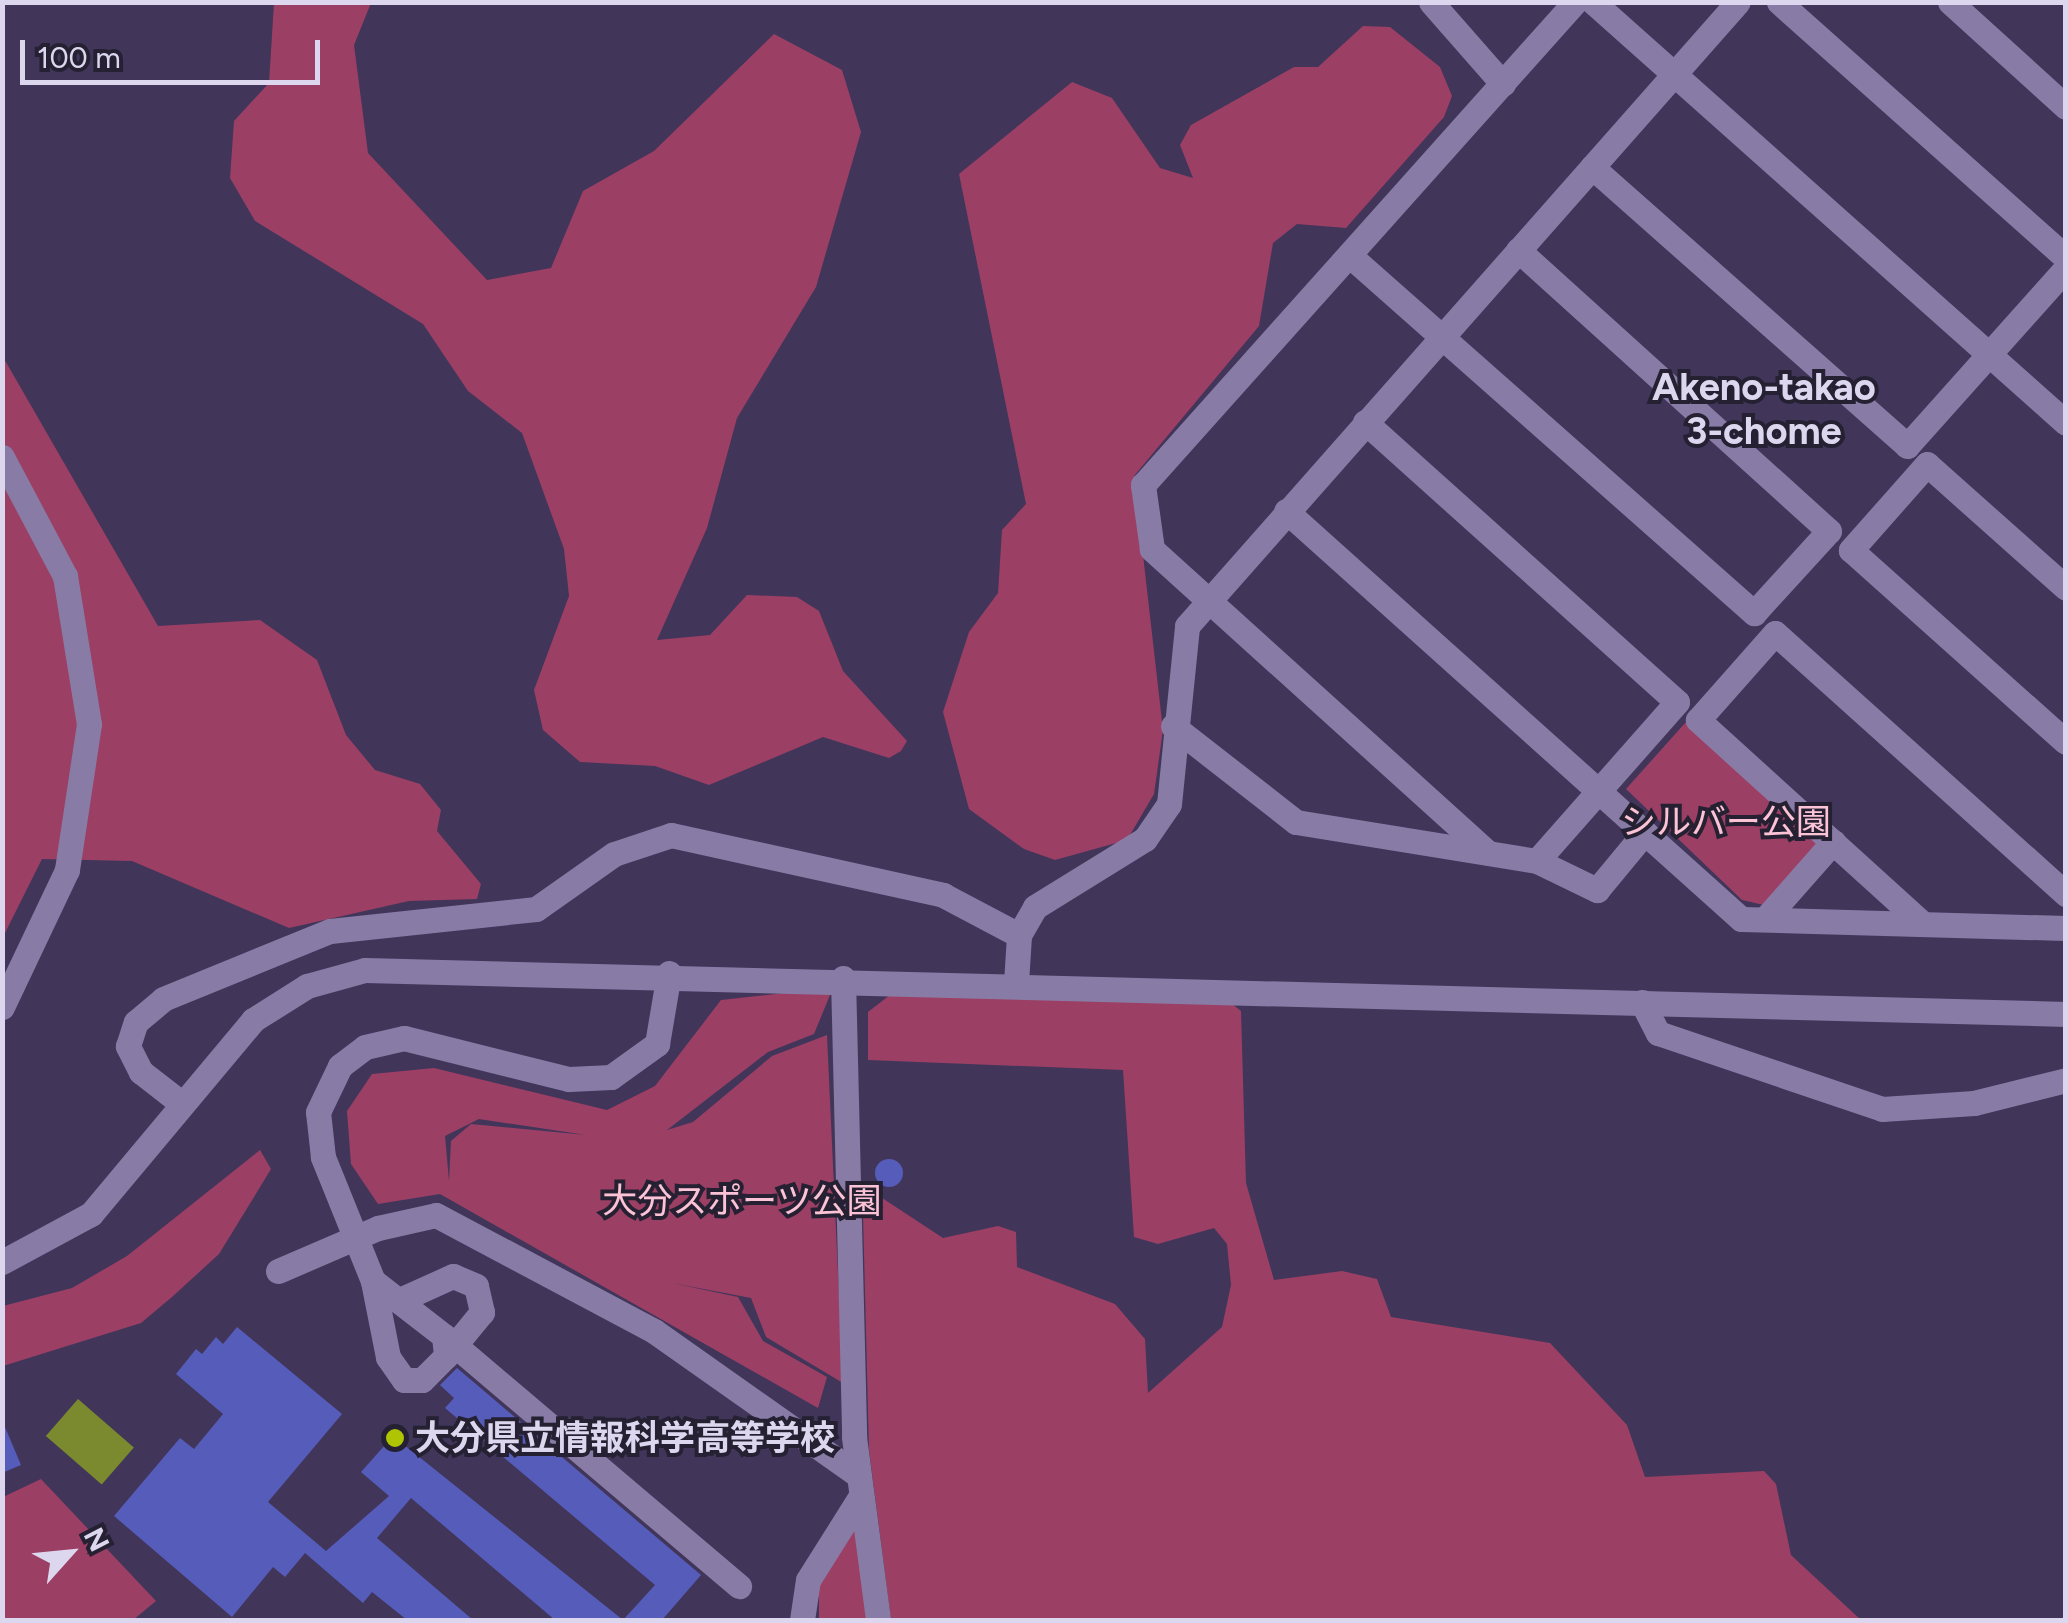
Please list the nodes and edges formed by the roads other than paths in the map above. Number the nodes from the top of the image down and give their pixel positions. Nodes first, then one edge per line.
1 (1431, 2) edge
2 (1575, 2) edge
3 (1593, 2) edge
4 (1738, 2) edge
5 (1780, 2) edge
6 (1950, 2) edge
7 (1674, 74) junction
8 (1503, 84) junction
9 (2066, 107) edge
10 (1592, 167) junction
11 (1518, 250) junction
12 (1349, 255) junction
13 (2066, 258) edge
14 (2066, 268) edge
15 (1441, 337) junction
16 (1989, 354) junction
17 (1365, 422) junction
18 (2066, 423) edge
19 (2, 457) edge
20 (1286, 511) junction
21 (2066, 588) edge
22 (1206, 601) junction
23 (1173, 726) junction
24 (2066, 742) edge
25 (1598, 791) junction
26 (1645, 832) junction
27 (1833, 842) junction
28 (1487, 852) junction
29 (1537, 861) junction
30 (2066, 894) edge
31 (53, 910) junction
32 (1765, 919) junction
33 (1923, 924) junction
34 (2066, 928) edge
35 (1019, 934) junction
36 (668, 973) junction
37 (843, 978) junction
38 (1016, 983) junction
39 (2, 985) edge
40 (1642, 1002) junction
41 (2, 1007) edge
42 (2066, 1014) edge
43 (2066, 1080) edge
44 (181, 1103) junction
45 (354, 1237) junction
46 (2, 1262) edge
47 (278, 1272) dead end
48 (373, 1280) junction
49 (402, 1299) junction
50 (449, 1346) junction
51 (858, 1487) junction
52 (739, 1586) dead end
53 (802, 1620) edge
54 (878, 1620) edge

1 - 8 street
2 - 8 street
3 - 7 street
4 - 7 street
5 - 13 street
6 - 9 street
7 - 10 street
7 - 16 street
8 - 12 street
10 - 11 street
10 - 16 street
11 - 15 street
11 - 15 street
12 - 15 street
12 - 22 street
14 - 16 street
15 - 17 street
16 - 18 street
17 - 20 street
17 - 25 street
19 - 31 street
20 - 22 street
20 - 25 street
21 - 24 street
22 - 23 street
22 - 28 street
23 - 28 street
23 - 35 street
25 - 26 street
25 - 29 street
26 - 29 street
26 - 32 street
27 - 30 street
27 - 32 street
27 - 33 street
28 - 29 street
31 - 39 street
31 - 41 street
32 - 33 street
33 - 34 street
35 - 38 street
35 - 44 street
36 - 37 street
36 - 44 street
36 - 45 street
37 - 38 street
37 - 51 street
38 - 40 street
40 - 42 street
40 - 43 street
44 - 46 street
45 - 47 street
45 - 48 street
45 - 51 street
48 - 49 street
48 - 50 street
49 - 50 street
49 - 50 street
50 - 52 street
51 - 53 street
51 - 54 street

